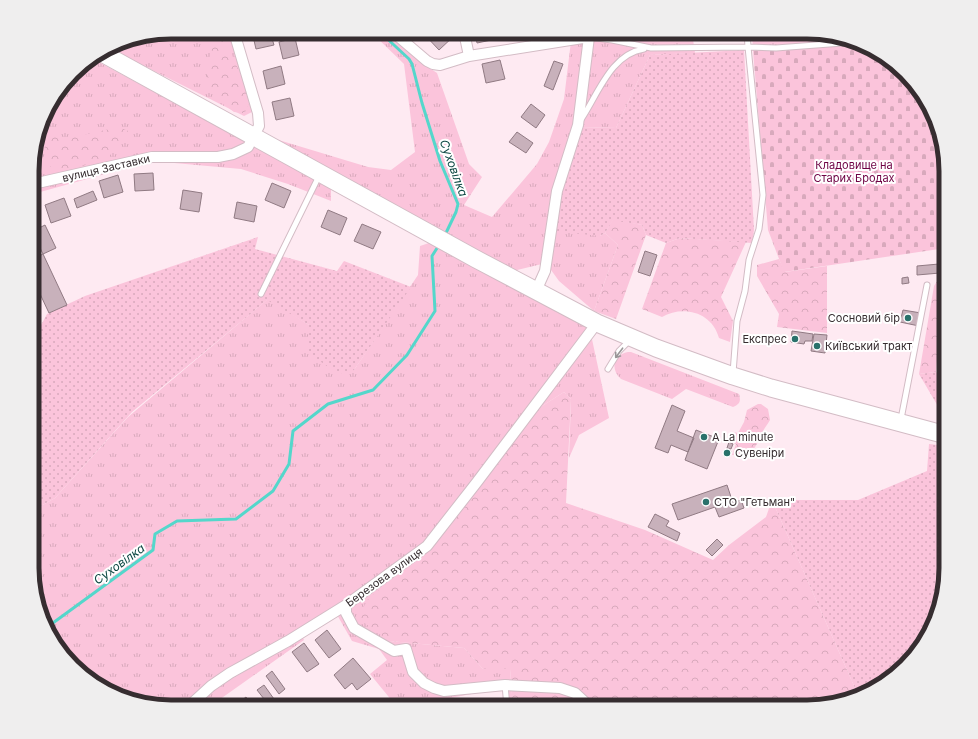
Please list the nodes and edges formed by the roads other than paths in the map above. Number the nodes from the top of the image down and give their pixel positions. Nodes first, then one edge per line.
1 (236, 39) edge
2 (401, 39) edge
3 (465, 39) edge
4 (562, 39) edge
5 (588, 39) edge
6 (608, 39) edge
7 (747, 39) edge
8 (838, 43) edge
9 (748, 47) junction
10 (651, 48) junction
11 (107, 56) edge
12 (469, 56) junction
13 (578, 125) junction
14 (254, 137) junction
15 (320, 174) junction
16 (39, 183) edge
17 (927, 285) dead end
18 (536, 291) junction
19 (261, 294) dead end
20 (597, 323) junction
21 (632, 338) junction
22 (608, 369) dead end
23 (733, 376) junction
24 (900, 422) junction
25 (939, 433) edge
26 (346, 605) junction
27 (505, 685) junction
28 (196, 700) edge
29 (506, 700) edge
30 (582, 700) edge

1 - 14 street
2 - 12 street
3 - 12 street
4 - 12 street
5 - 13 street
6 - 10 lane
7 - 9 lane
8 - 9 lane
9 - 10 lane
9 - 23 lane
10 - 13 lane
11 - 14 highway
13 - 18 street
14 - 15 highway
14 - 16 street, вулиця Заставки
15 - 18 highway
15 - 19 lane
17 - 24 lane
18 - 20 highway
20 - 21 highway
20 - 26 street, Березова вулиця
21 -> 22 lane
21 - 23 highway
23 - 24 highway
24 - 25 highway
26 - 27 street
26 - 28 street, Березова вулиця
27 - 29 lane
27 - 30 street

